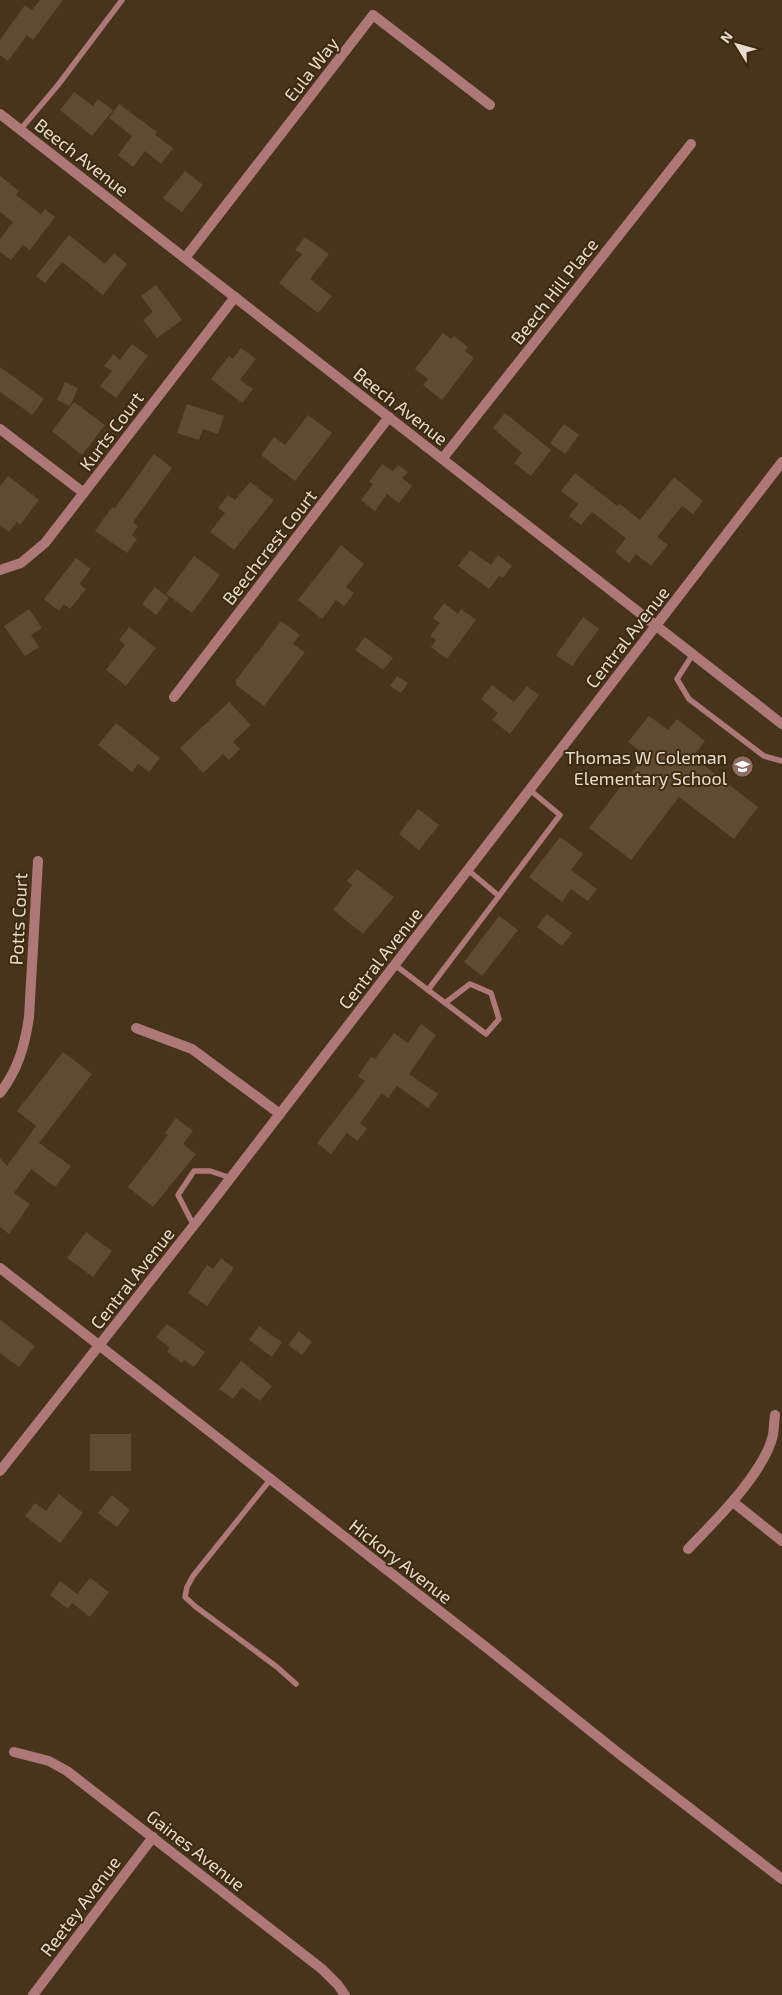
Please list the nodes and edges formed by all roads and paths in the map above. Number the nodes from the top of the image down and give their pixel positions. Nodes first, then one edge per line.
1 (122, 0) edge
2 (490, 105) dead end
3 (0, 114) edge
4 (20, 130) junction
5 (691, 144) dead end
6 (185, 258) junction
7 (235, 296) junction
8 (389, 417) junction
9 (0, 428) edge
10 (443, 458) junction
11 (782, 462) edge
12 (84, 493) junction
13 (0, 570) edge
14 (657, 625) junction
15 (693, 654) junction
16 (174, 697) dead end
17 (782, 724) edge
18 (782, 761) edge
19 (530, 790) junction
20 (38, 861) dead end
21 (468, 870) junction
22 (499, 896) junction
23 (395, 965) junction
24 (428, 990) junction
25 (445, 1003) junction
26 (136, 1028) dead end
27 (0, 1093) edge
28 (280, 1114) junction
29 (231, 1178) junction
30 (194, 1226) junction
31 (0, 1268) edge
32 (99, 1345) junction
33 (775, 1415) dead end
34 (0, 1471) edge
35 (270, 1480) junction
36 (733, 1502) junction
37 (782, 1541) edge
38 (688, 1549) dead end
39 (296, 1684) dead end
40 (14, 1752) dead end
41 (153, 1837) junction
42 (782, 1879) edge
43 (33, 1995) edge
44 (345, 1995) edge

1 - 4 lane
2 - 6 street, Eula Way
3 - 4 street, Beech Avenue
4 - 6 street, Beech Avenue
5 - 10 street, Beech Hill Place
6 - 7 street, Beech Avenue
7 - 8 street, Beech Avenue
7 - 12 street, Kurts Court
8 - 10 street, Beech Avenue
8 - 16 street, Beechcrest Court
9 - 12 street
10 - 14 street, Beech Avenue
11 - 14 street, Central Avenue
12 - 13 street, Kurts Court
14 - 15 street, Beech Avenue
14 - 19 street, Central Avenue
15 - 17 street, Beech Avenue
15 - 18 lane
19 - 21 street, Central Avenue
19 - 22 lane
20 - 27 street, Potts Court
21 - 22 lane
21 - 23 street, Central Avenue
22 - 24 lane
23 - 24 lane
23 - 28 street, Central Avenue
24 - 25 lane
25 - 25 lane
26 - 28 street
28 - 29 street, Central Avenue
29 - 30 street, Central Avenue
29 - 30 lane
30 - 32 street, Central Avenue
31 - 32 street, Hickory Avenue
32 - 34 street, Central Avenue
32 - 35 street, Hickory Avenue
33 - 36 street
35 - 39 lane
35 - 42 street, Hickory Avenue
36 - 37 street
36 - 38 street
40 - 41 street, Gaines Avenue
41 - 43 street, Reetey Avenue
41 - 44 street, Gaines Avenue

